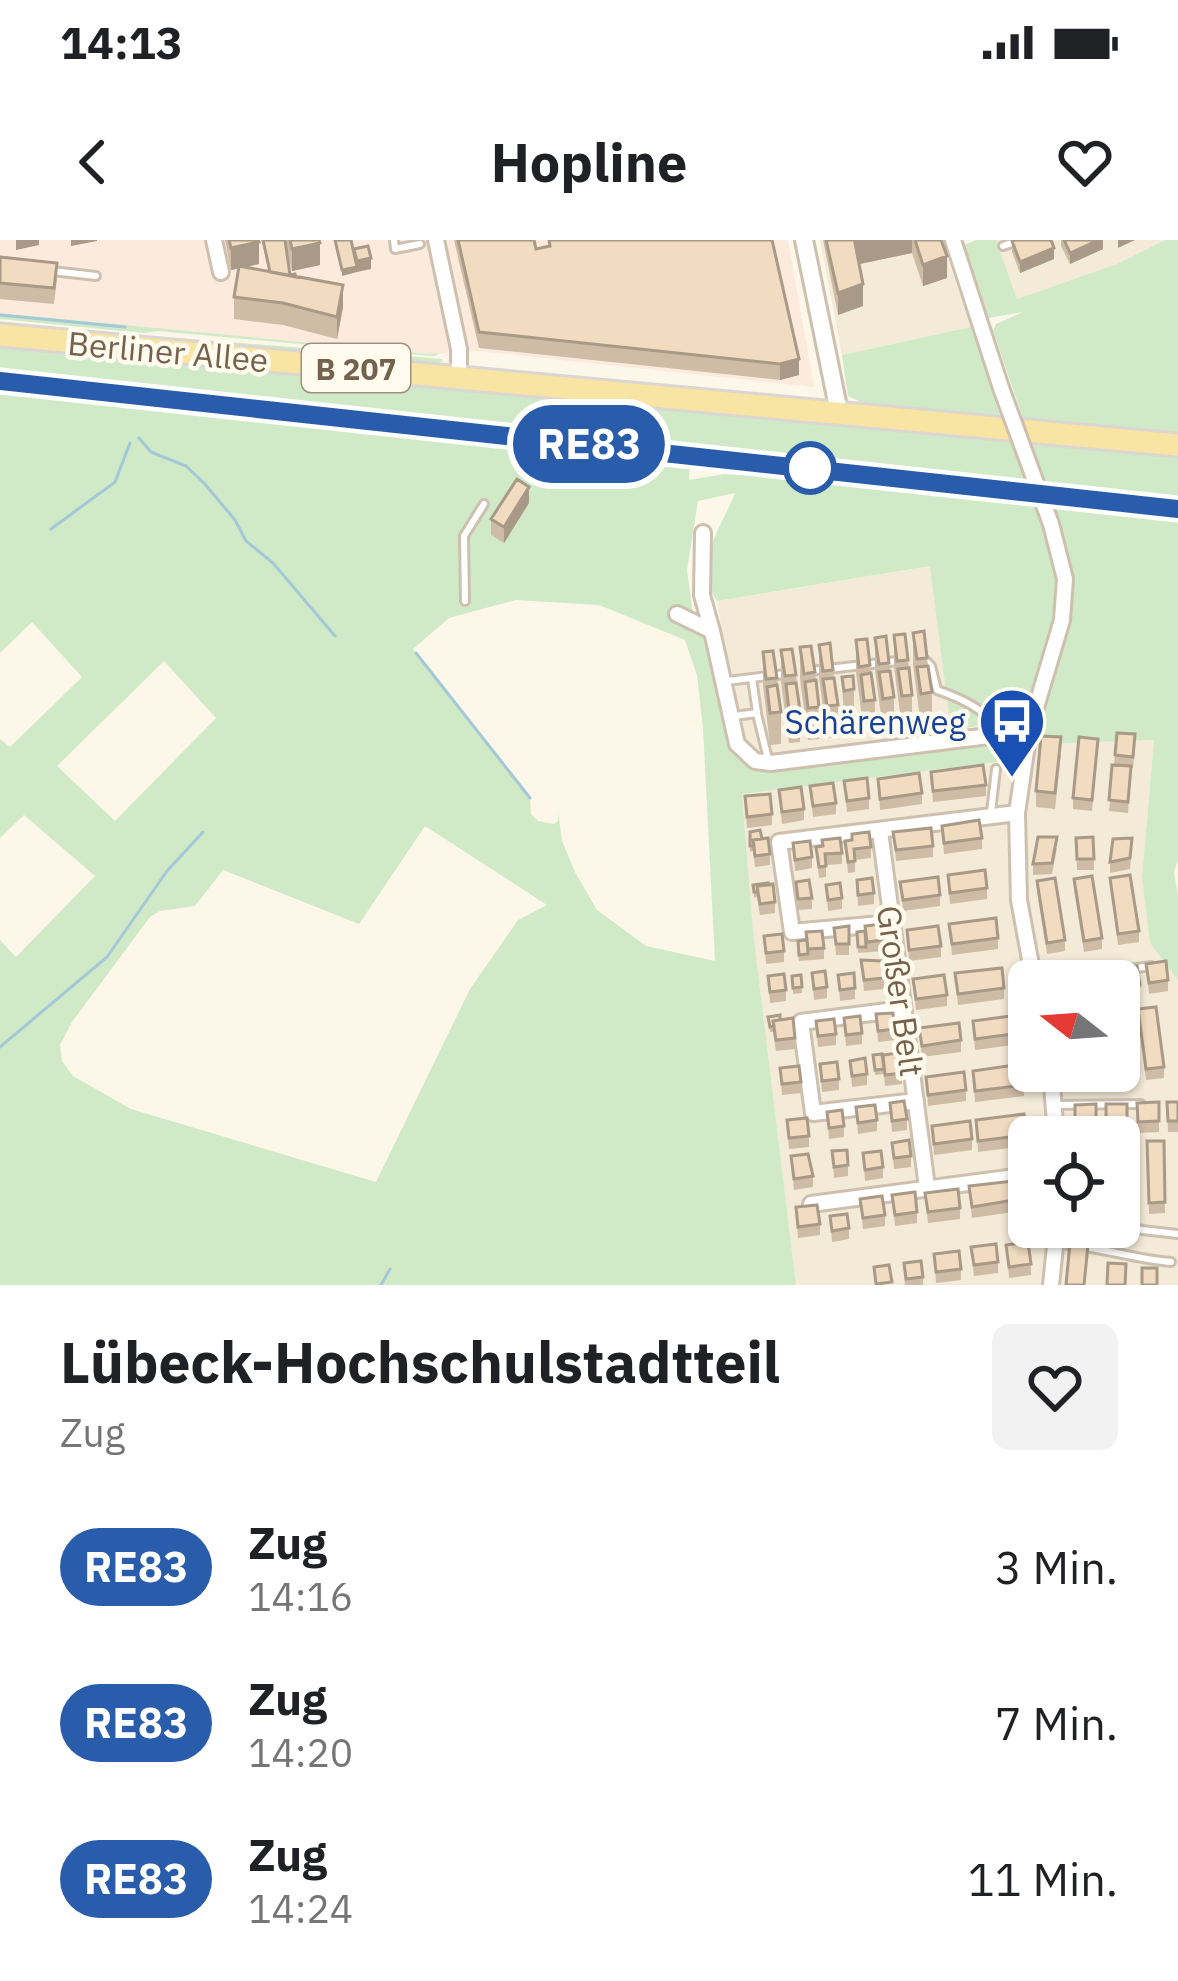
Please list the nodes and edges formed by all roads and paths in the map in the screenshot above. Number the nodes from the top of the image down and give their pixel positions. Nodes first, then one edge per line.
1 (214, 240) edge
2 (394, 240) edge
3 (436, 240) edge
4 (804, 240) edge
5 (952, 240) edge
6 (1020, 240) edge
7 (420, 244) dead end
8 (1004, 246) dead end
9 (39, 270) edge
10 (221, 272) dead end
11 (96, 276) dead end
12 (0, 335) edge
13 (459, 377) junction
14 (839, 412) junction
15 (1178, 445) edge
16 (484, 504) dead end
17 (704, 533) dead end
18 (465, 601) dead end
19 (677, 614) dead end
20 (712, 631) junction
21 (920, 658) edge
22 (899, 661) edge
23 (752, 678) junction
24 (723, 681) junction
25 (757, 713) junction
26 (731, 717) junction
27 (1029, 731) junction
28 (1003, 733) junction
29 (769, 763) junction
30 (996, 769) dead end
31 (1017, 813) junction
32 (991, 815) junction
33 (880, 831) junction
34 (892, 923) junction
35 (1033, 960) edge
36 (1151, 966) edge
37 (1140, 967) edge
38 (903, 1009) junction
39 (1053, 1092) edge
40 (916, 1100) junction
41 (1146, 1104) edge
42 (1055, 1106) junction
43 (1055, 1116) edge
44 (1008, 1177) edge
45 (927, 1187) junction
46 (811, 1204) edge
47 (1140, 1230) edge
48 (1178, 1234) edge
49 (1055, 1248) edge
50 (1098, 1248) edge
51 (1171, 1262) dead end
52 (1051, 1285) edge

1 - 10 street
2 - 7 lane
3 - 13 street
4 - 14 street
5 - 27 street, bridge
6 - 8 lane
9 - 11 lane
12 - 13 main road, Berliner Allee / B 207
13 - 14 main road, Berliner Allee / B 207
14 - 15 main road, B 207
16 - 18 lane
17 - 20 street
19 - 20 street
20 - 24 street
21 - 28 lane
22 - 23 lane
23 - 24 lane
23 - 25 lane
24 - 26 street
25 - 26 lane
25 - 29 lane
26 - 29 street
27 - 28 street
27 - 31 street
28 - 29 street
30 - 32 lane
31 - 32 street
31 - 35 street
32 - 33 street
33 - 34 street, Großer Belt
33 - 34 street
34 - 38 street, Großer Belt
36 - 37 lane
38 - 40 street, Großer Belt
38 - 40 street
39 - 42 street
40 - 45 street, Großer Belt
41 - 42 lane
42 - 43 street
44 - 45 street
45 - 46 street
47 - 48 lane
49 - 52 street
50 - 51 lane

